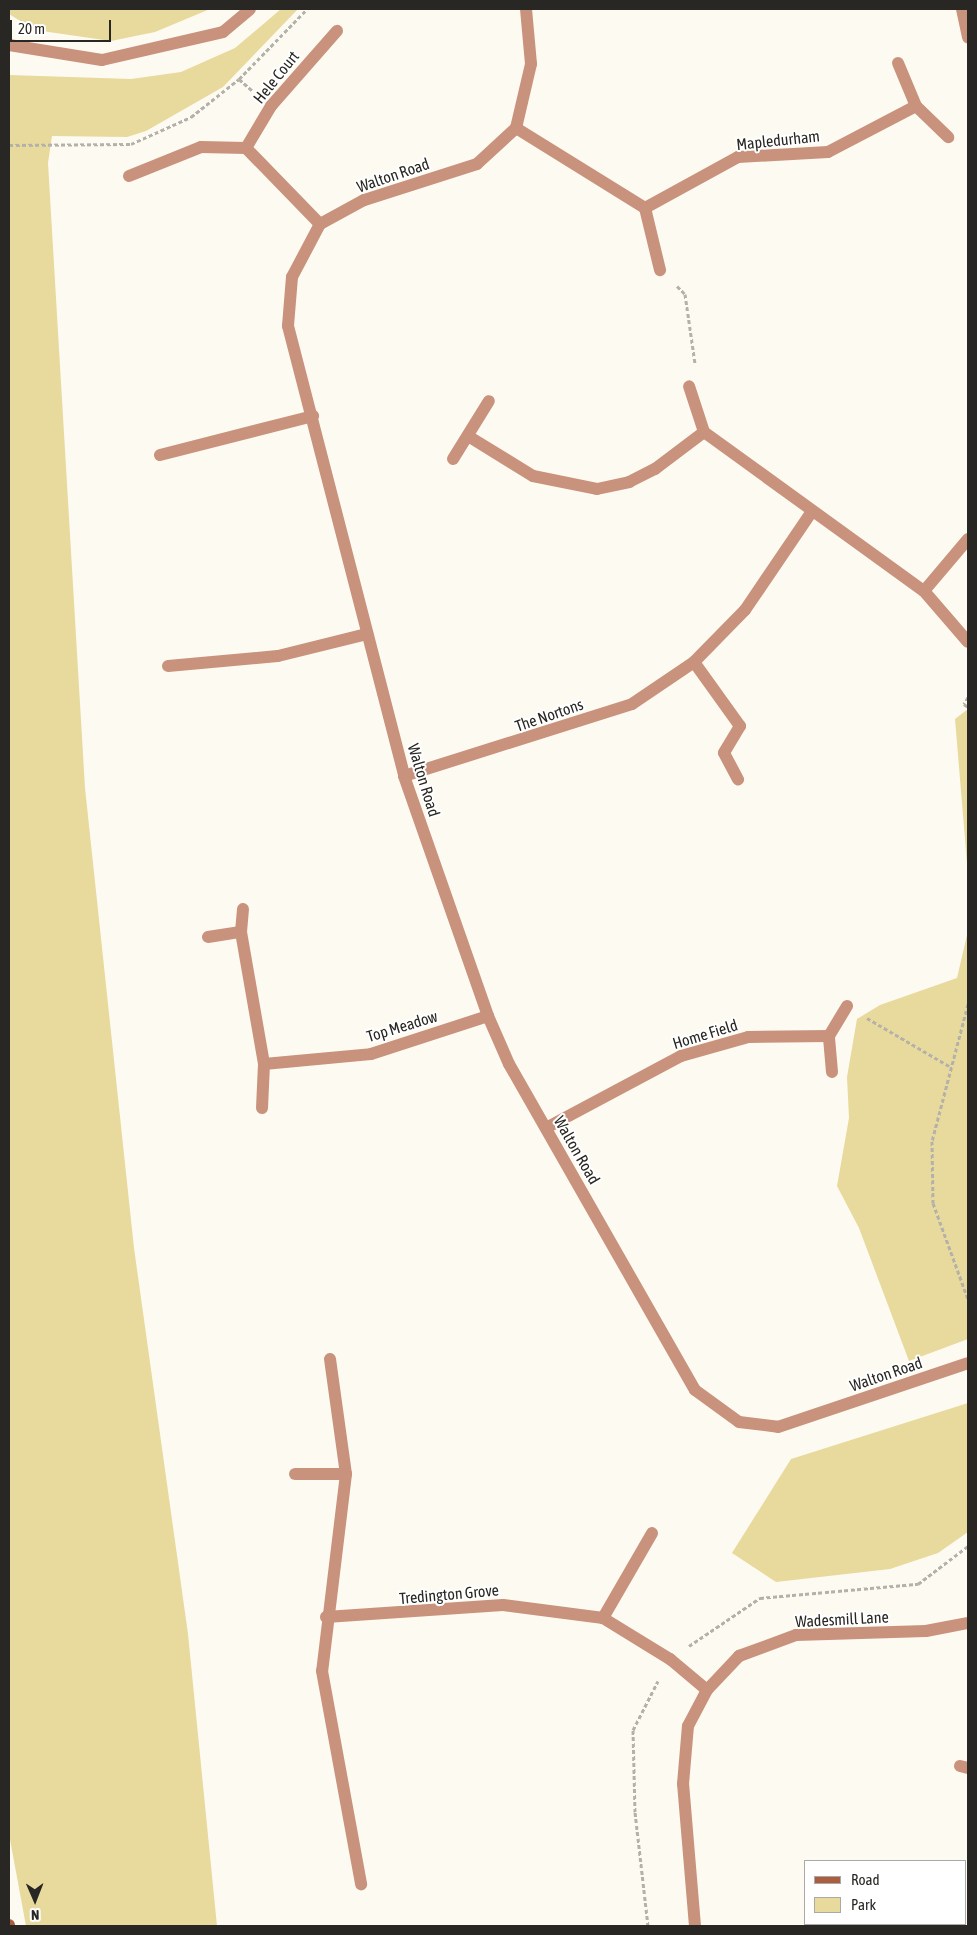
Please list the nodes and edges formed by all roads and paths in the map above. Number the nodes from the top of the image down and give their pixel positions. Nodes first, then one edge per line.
1 (250, 9) edge
2 (307, 9) edge
3 (526, 9) edge
4 (962, 9) edge
5 (336, 31) dead end
6 (968, 37) edge
7 (9, 45) edge
8 (898, 63) dead end
9 (916, 106) junction
10 (516, 128) junction
11 (948, 137) dead end
12 (9, 145) edge
13 (246, 148) junction
14 (129, 176) dead end
15 (645, 208) junction
16 (320, 224) junction
17 (660, 270) joint
18 (689, 386) joint
19 (489, 401) dead end
20 (313, 416) junction
21 (704, 432) junction
22 (468, 436) junction
23 (160, 455) dead end
24 (453, 459) dead end
25 (811, 513) junction
26 (968, 539) edge
27 (924, 591) junction
28 (367, 634) junction
29 (968, 642) edge
30 (694, 662) junction
31 (168, 666) dead end
32 (968, 697) edge
33 (968, 706) edge
34 (404, 776) junction
35 (738, 779) dead end
36 (243, 909) dead end
37 (241, 932) junction
38 (208, 937) dead end
39 (968, 1004) edge
40 (848, 1006) joint
41 (488, 1016) junction
42 (830, 1036) junction
43 (264, 1064) junction
44 (951, 1068) junction
45 (832, 1072) dead end
46 (262, 1108) dead end
47 (546, 1128) junction
48 (968, 1299) edge
49 (330, 1359) dead end
50 (968, 1363) edge
51 (295, 1474) dead end
52 (346, 1474) junction
53 (652, 1533) dead end
54 (326, 1617) junction
55 (603, 1618) junction
56 (968, 1623) edge
57 (707, 1690) junction
58 (361, 1884) dead end
59 (695, 1926) edge

1 - 7 street
2 - 12 path
3 - 10 street
4 - 6 street
5 - 13 street, Hele Court
8 - 9 street
9 - 11 street
9 - 15 street, Mapledurham
10 - 15 street
10 - 16 street, Walton Road
13 - 14 street
13 - 16 street
15 - 17 street
16 - 20 street, Walton Road
17 - 18 path
18 - 21 street
19 - 22 street
20 - 23 street
20 - 28 street, Walton Road
21 - 22 street
21 - 25 street
22 - 24 street
25 - 27 street
25 - 30 street, The Nortons
26 - 27 street
27 - 29 street
28 - 31 street
28 - 34 street, Walton Road
30 - 34 street, The Nortons
30 - 35 street
32 - 33 path
34 - 41 street, Walton Road
36 - 37 street
37 - 38 street
37 - 43 street
39 - 44 path
40 - 42 street
40 - 44 path
41 - 43 street, Top Meadow
41 - 47 street, Walton Road
42 - 45 street
42 - 47 street, Home Field
43 - 46 street
44 - 48 path
47 - 50 street, Walton Road
49 - 52 street
51 - 52 street
52 - 54 street
53 - 55 street
54 - 55 street, Tredington Grove
54 - 58 street
55 - 57 street, Tredington Grove
56 - 57 street, Wadesmill Lane
57 - 59 street, Wadesmill Lane

